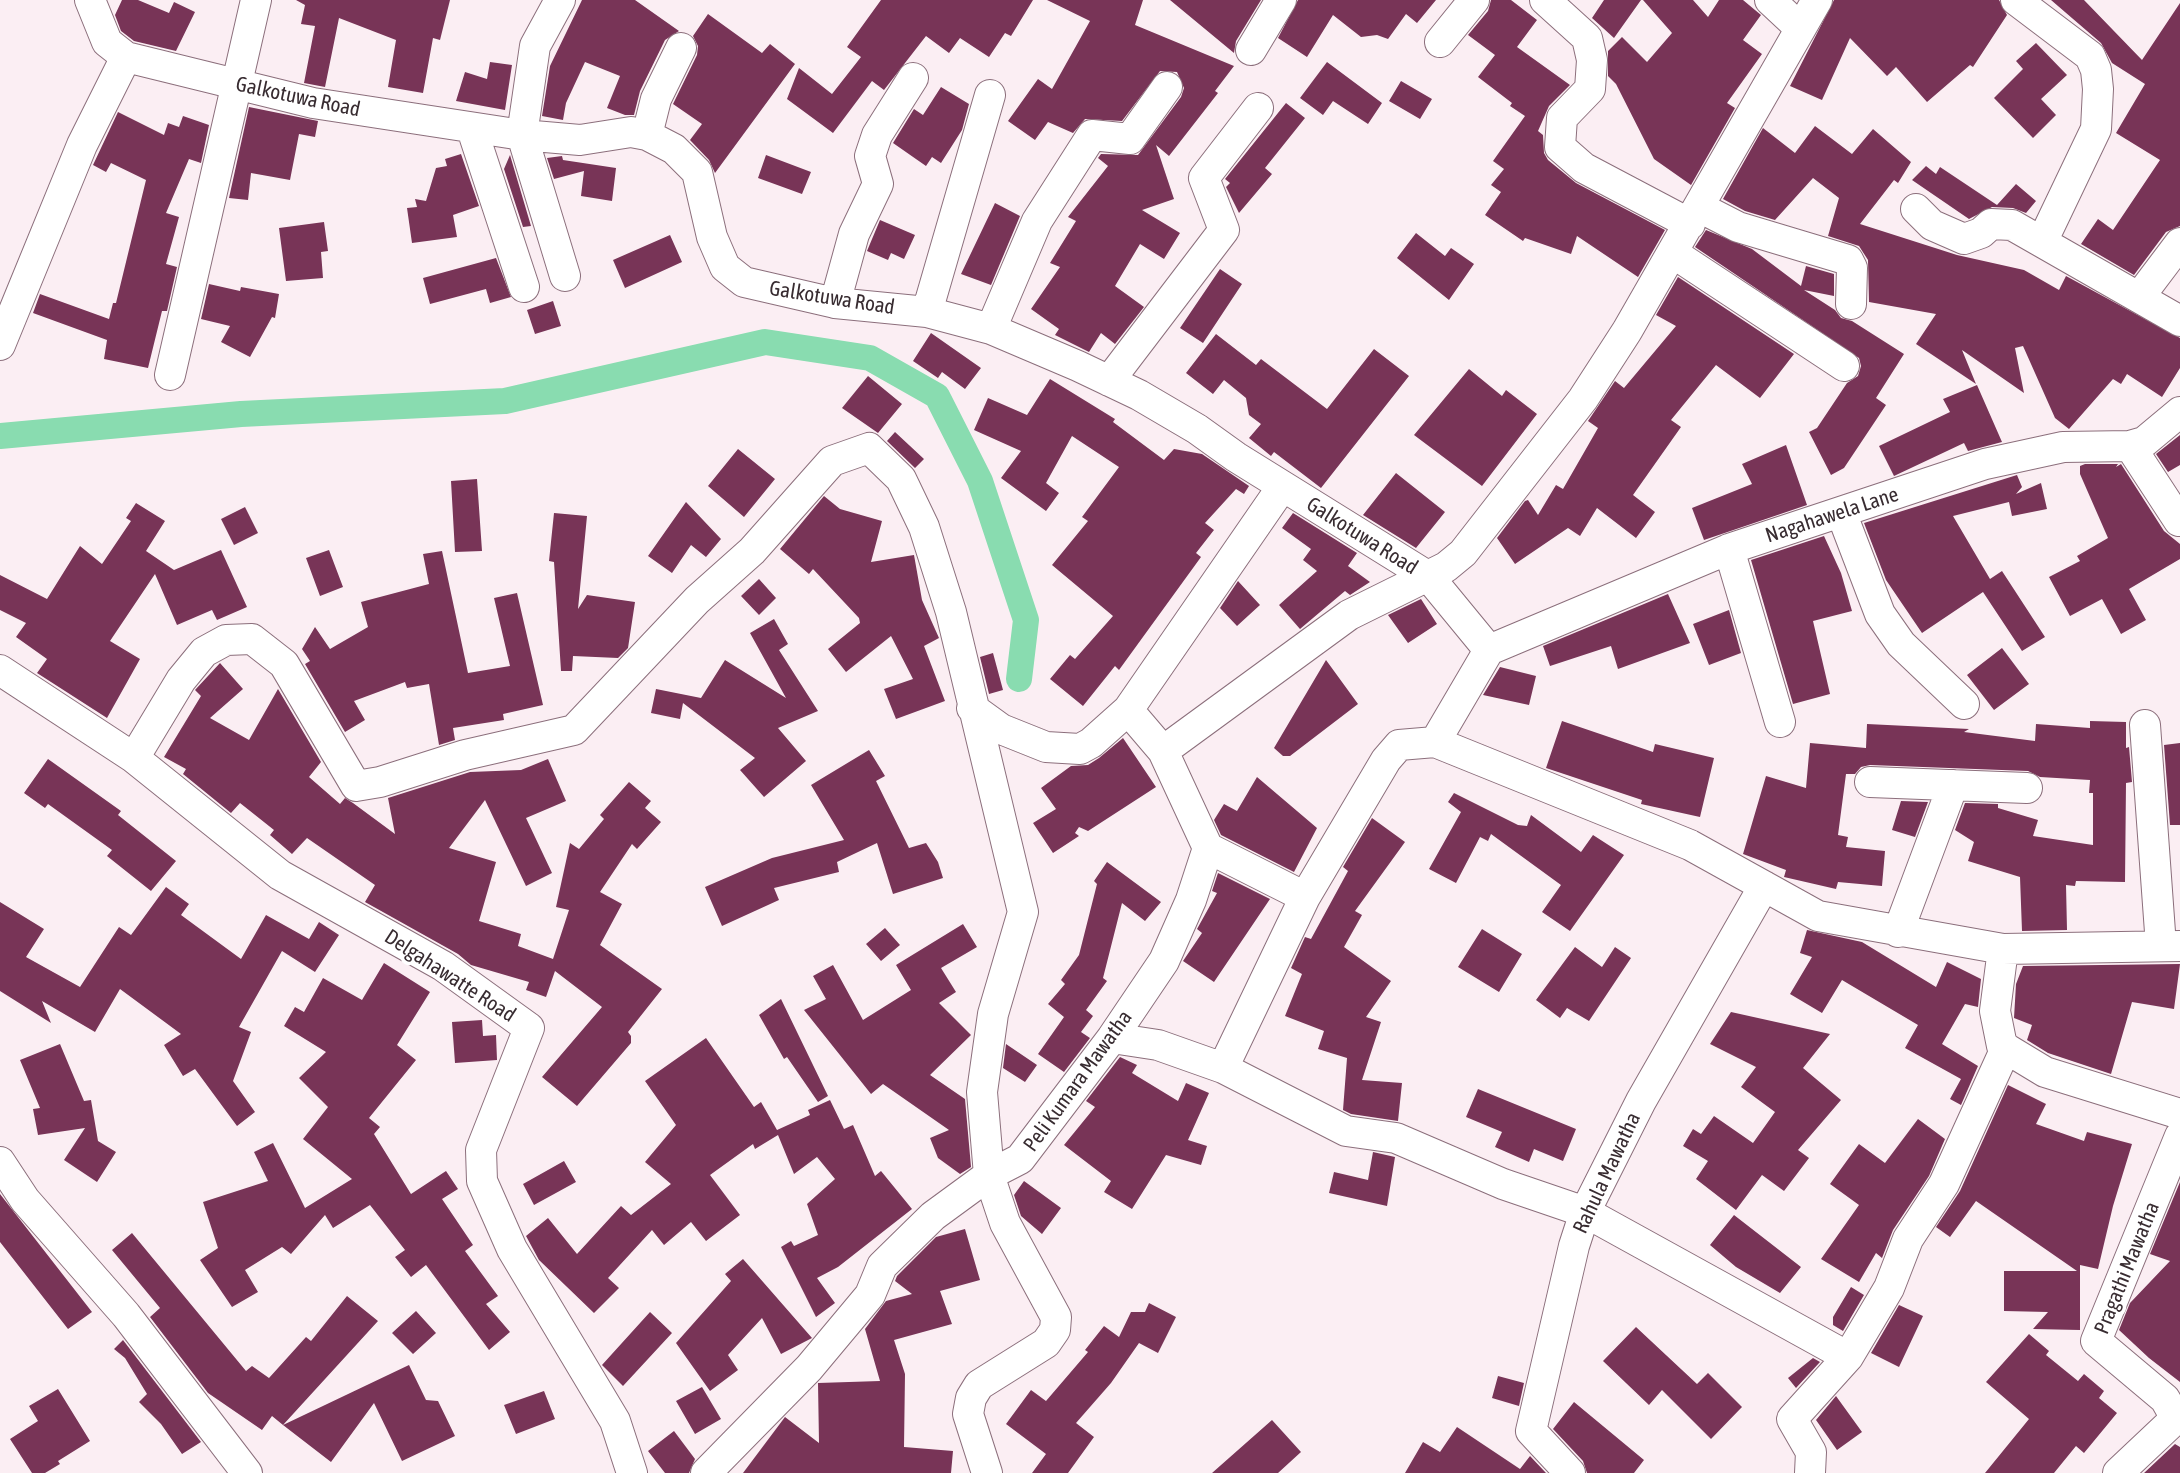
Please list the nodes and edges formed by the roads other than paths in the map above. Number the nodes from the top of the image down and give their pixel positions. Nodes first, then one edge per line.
1 (90, 0) edge
2 (256, 0) edge
3 (560, 0) edge
4 (1281, 0) edge
5 (1474, 0) edge
6 (1545, 0) edge
7 (1770, 0) edge
8 (1817, 0) edge
9 (2016, 0) edge
10 (1800, 28) junction
11 (1440, 42) dead end
12 (681, 48) dead end
13 (1251, 50) dead end
14 (126, 57) junction
15 (913, 78) dead end
16 (237, 84) junction
17 (1167, 87) dead end
18 (990, 96) dead end
19 (1258, 108) dead end
20 (472, 129) junction
21 (522, 135) junction
22 (647, 135) junction
23 (1916, 209) dead end
24 (1694, 216) junction
25 (2042, 242) junction
26 (2180, 243) edge
27 (1673, 253) junction
28 (565, 276) dead end
29 (524, 287) dead end
30 (2140, 296) junction
31 (835, 303) junction
32 (1851, 304) dead end
33 (927, 312) junction
34 (2180, 321) edge
35 (991, 329) junction
36 (0, 345) edge
37 (1844, 366) dead end
38 (170, 375) dead end
39 (1109, 381) junction
40 (2180, 412) edge
41 (2130, 446) junction
42 (1282, 487) junction
43 (1841, 512) junction
44 (2179, 521) edge
45 (1729, 549) junction
46 (1429, 577) junction
47 (1489, 650) junction
48 (0, 670) edge
49 (1964, 704) dead end
50 (972, 708) junction
51 (1128, 710) junction
52 (1780, 722) dead end
53 (2145, 725) dead end
54 (1434, 742) junction
55 (1163, 751) junction
56 (134, 758) junction
57 (1870, 782) dead end
58 (1953, 785) junction
59 (2027, 788) dead end
60 (1208, 848) junction
61 (1764, 886) junction
62 (1305, 897) junction
63 (1898, 932) junction
64 (2171, 946) edge
65 (2003, 949) junction
66 (1112, 1038) junction
67 (2006, 1048) junction
68 (1223, 1068) junction
69 (2180, 1114) edge
70 (2180, 1136) edge
71 (0, 1162) edge
72 (989, 1175) junction
73 (1585, 1212) junction
74 (1848, 1357) junction
75 (247, 1473) edge
76 (632, 1473) edge
77 (706, 1473) edge
78 (987, 1473) edge
79 (1570, 1473) edge
80 (1810, 1473) edge
81 (2118, 1473) edge

1 - 14 street
2 - 16 street
3 - 21 street
4 - 13 street
5 - 11 street
6 - 24 street
7 - 10 street
8 - 10 street
9 - 25 street
10 - 24 street
12 - 22 street
14 - 16 street, Galkotuwa Road
14 - 36 street
15 - 31 street
16 - 20 street, Galkotuwa Road
16 - 38 street
17 - 35 street
18 - 33 street
19 - 39 street
20 - 21 street, Galkotuwa Road
20 - 29 street
21 - 22 street, Galkotuwa Road
21 - 28 street
22 - 31 street, Galkotuwa Road
23 - 25 street
24 - 27 street
24 - 32 street
25 - 30 street
26 - 30 street
27 - 37 street
27 - 46 street
30 - 34 street
31 - 33 street, Galkotuwa Road
33 - 35 street, Galkotuwa Road
35 - 39 street, Galkotuwa Road
39 - 42 street, Galkotuwa Road
40 - 41 street, Nagahawela Lane
41 - 43 street, Nagahawela Lane
41 - 44 street
42 - 46 street, Galkotuwa Road
42 - 51 street
43 - 45 street, Nagahawela Lane
43 - 49 street
45 - 47 street, Nagahawela Lane
45 - 52 street
46 - 47 street, Galkotuwa Road
46 - 55 street
47 - 54 street
48 - 56 street, Delgahawatte Road
50 - 51 street
50 - 56 street
50 - 72 street
51 - 55 street
53 - 64 street
54 - 61 street
54 - 62 street
55 - 60 street
56 - 76 street, Delgahawatte Road
57 - 58 street
58 - 59 street
58 - 63 street
60 - 62 street
60 - 66 street, Peli Kumara Mawatha
61 - 63 street
61 - 73 street, Rahula Mawatha
62 - 68 street
63 - 65 street
64 - 65 street
65 - 67 street
66 - 68 street
66 - 72 street, Peli Kumara Mawatha
67 - 69 street
67 - 74 street
68 - 73 street
70 - 81 street, Pragathi Mawatha
71 - 75 street
72 - 77 street, Peli Kumara Mawatha
72 - 78 street
73 - 74 street
73 - 79 street, Rahula Mawatha
74 - 80 street

